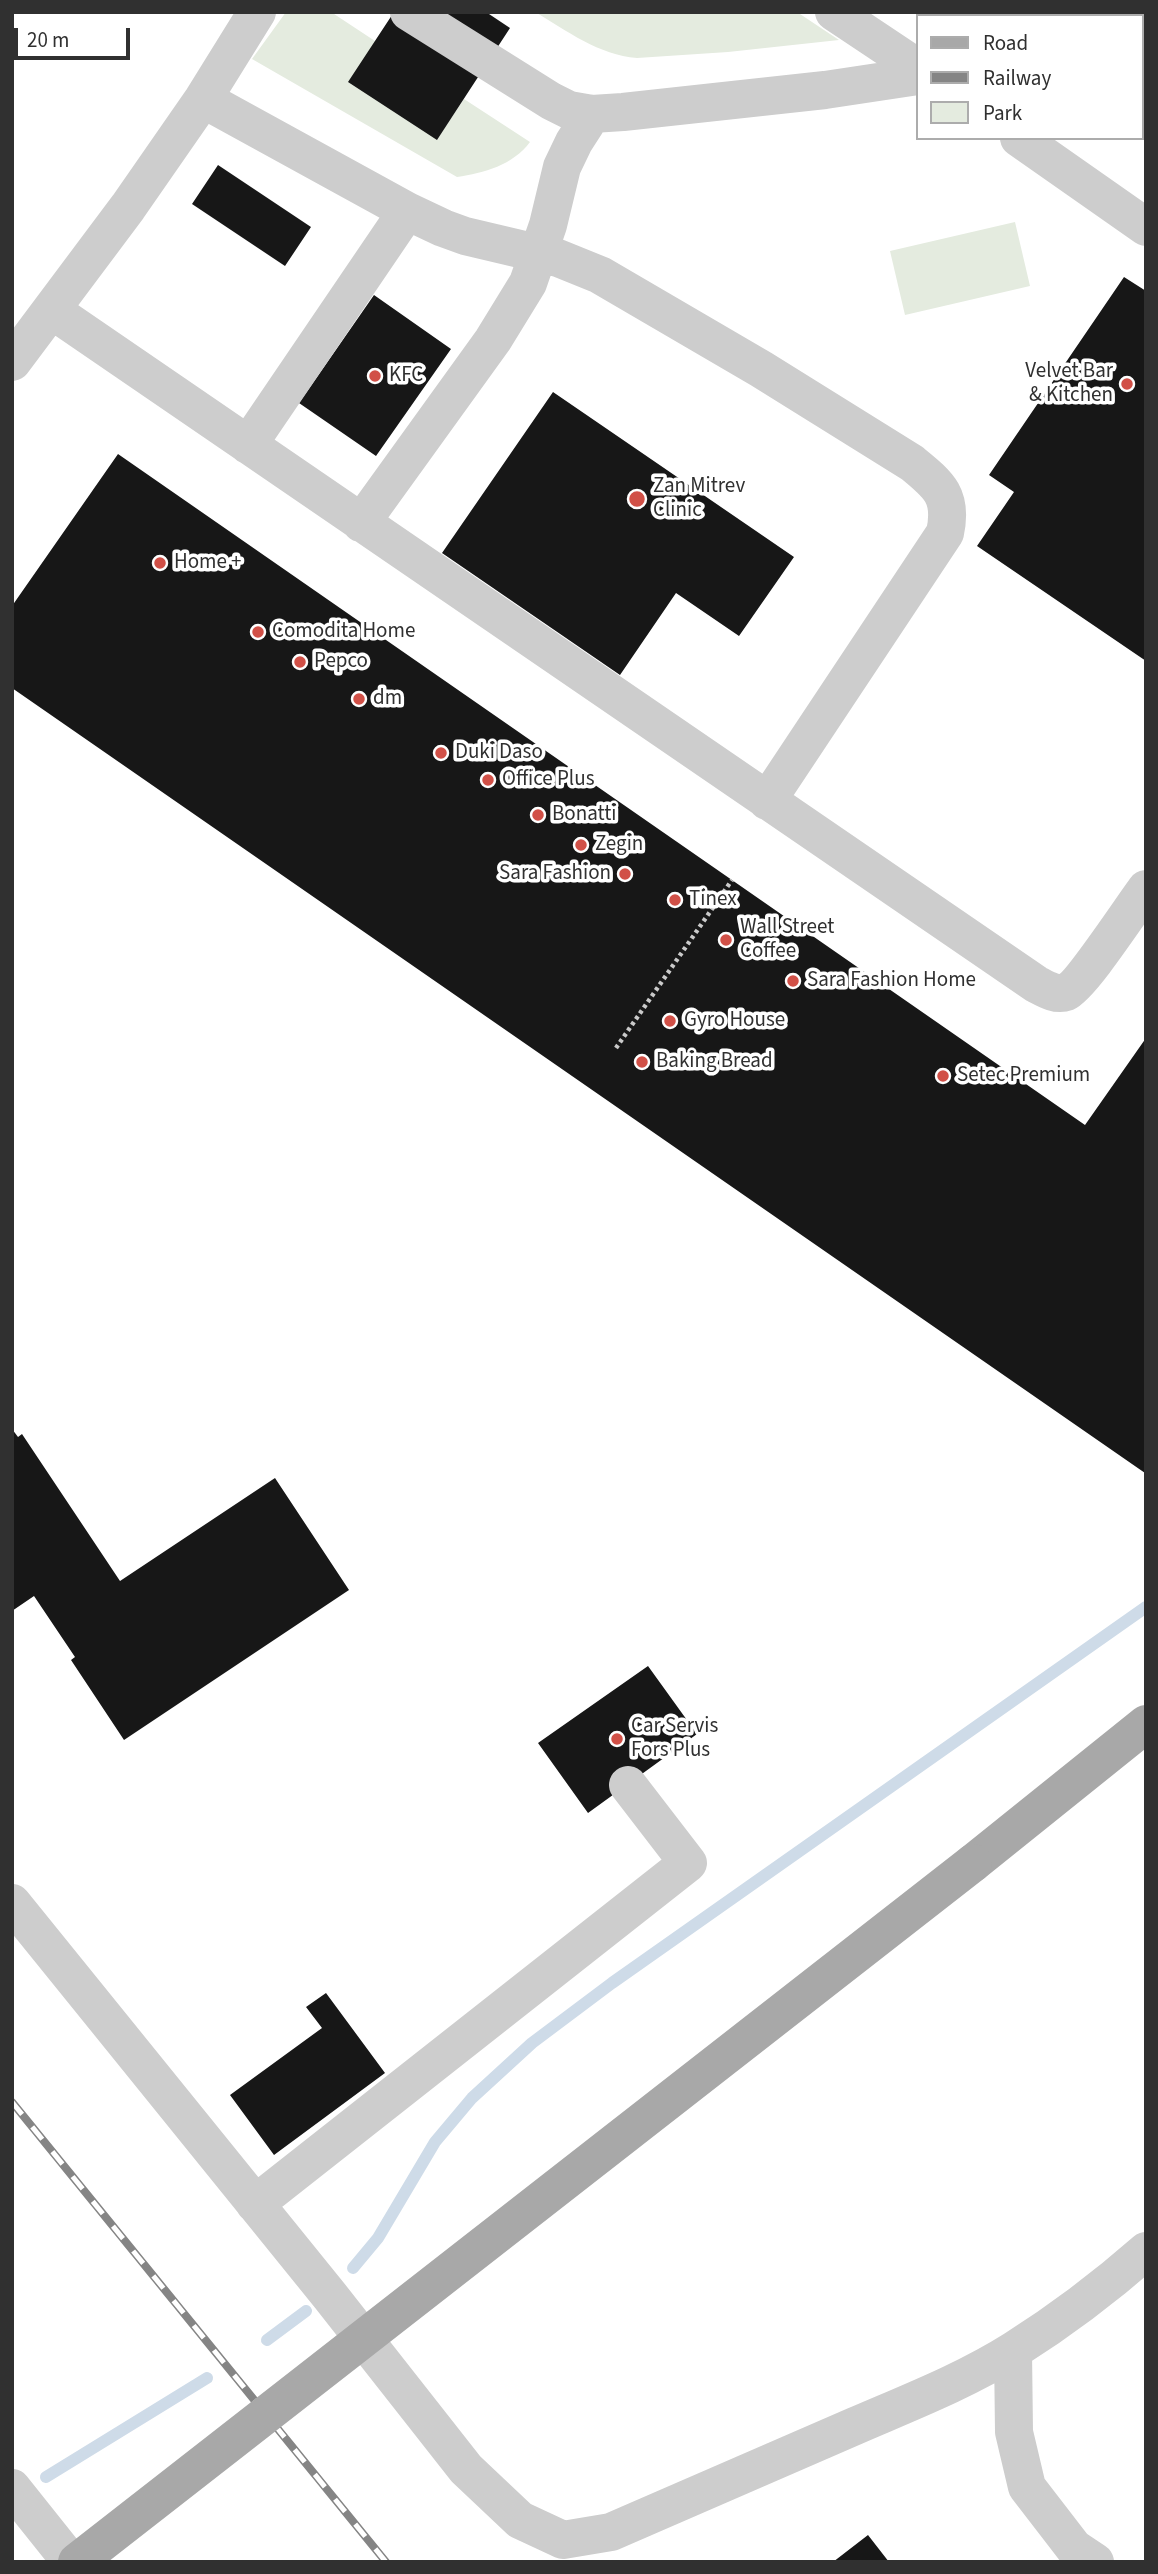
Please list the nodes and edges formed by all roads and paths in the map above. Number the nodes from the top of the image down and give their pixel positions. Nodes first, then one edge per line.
1 (257, 12) edge
2 (409, 12) edge
3 (834, 12) edge
4 (916, 67) edge
5 (916, 76) edge
6 (204, 99) junction
7 (592, 114) junction
8 (1022, 140) edge
9 (407, 211) junction
10 (1146, 227) edge
11 (539, 253) junction
12 (53, 311) junction
13 (12, 362) edge
14 (248, 445) junction
15 (360, 523) junction
16 (767, 801) junction
17 (732, 880) dead end
18 (1146, 889) edge
19 (616, 1048) dead end
20 (1146, 1724) edge
21 (628, 1785) dead end
22 (12, 1903) edge
23 (255, 2204) junction
24 (1146, 2251) edge
25 (1013, 2351) junction
26 (12, 2488) edge
27 (1084, 2555) edge
28 (71, 2562) edge
29 (77, 2562) edge

1 - 6 street
2 - 7 street
3 - 4 street
5 - 7 street
6 - 9 street
6 - 12 street
7 - 11 street
8 - 10 street
9 - 11 street
9 - 14 street
11 - 15 street
11 - 16 street
12 - 13 street
12 - 14 street
14 - 15 street
15 - 16 street
16 - 18 street
17 - 19 path
20 - 29 main road, bridge
21 - 23 street
22 - 23 street
23 - 25 street
24 - 25 street
25 - 27 street
26 - 28 street

